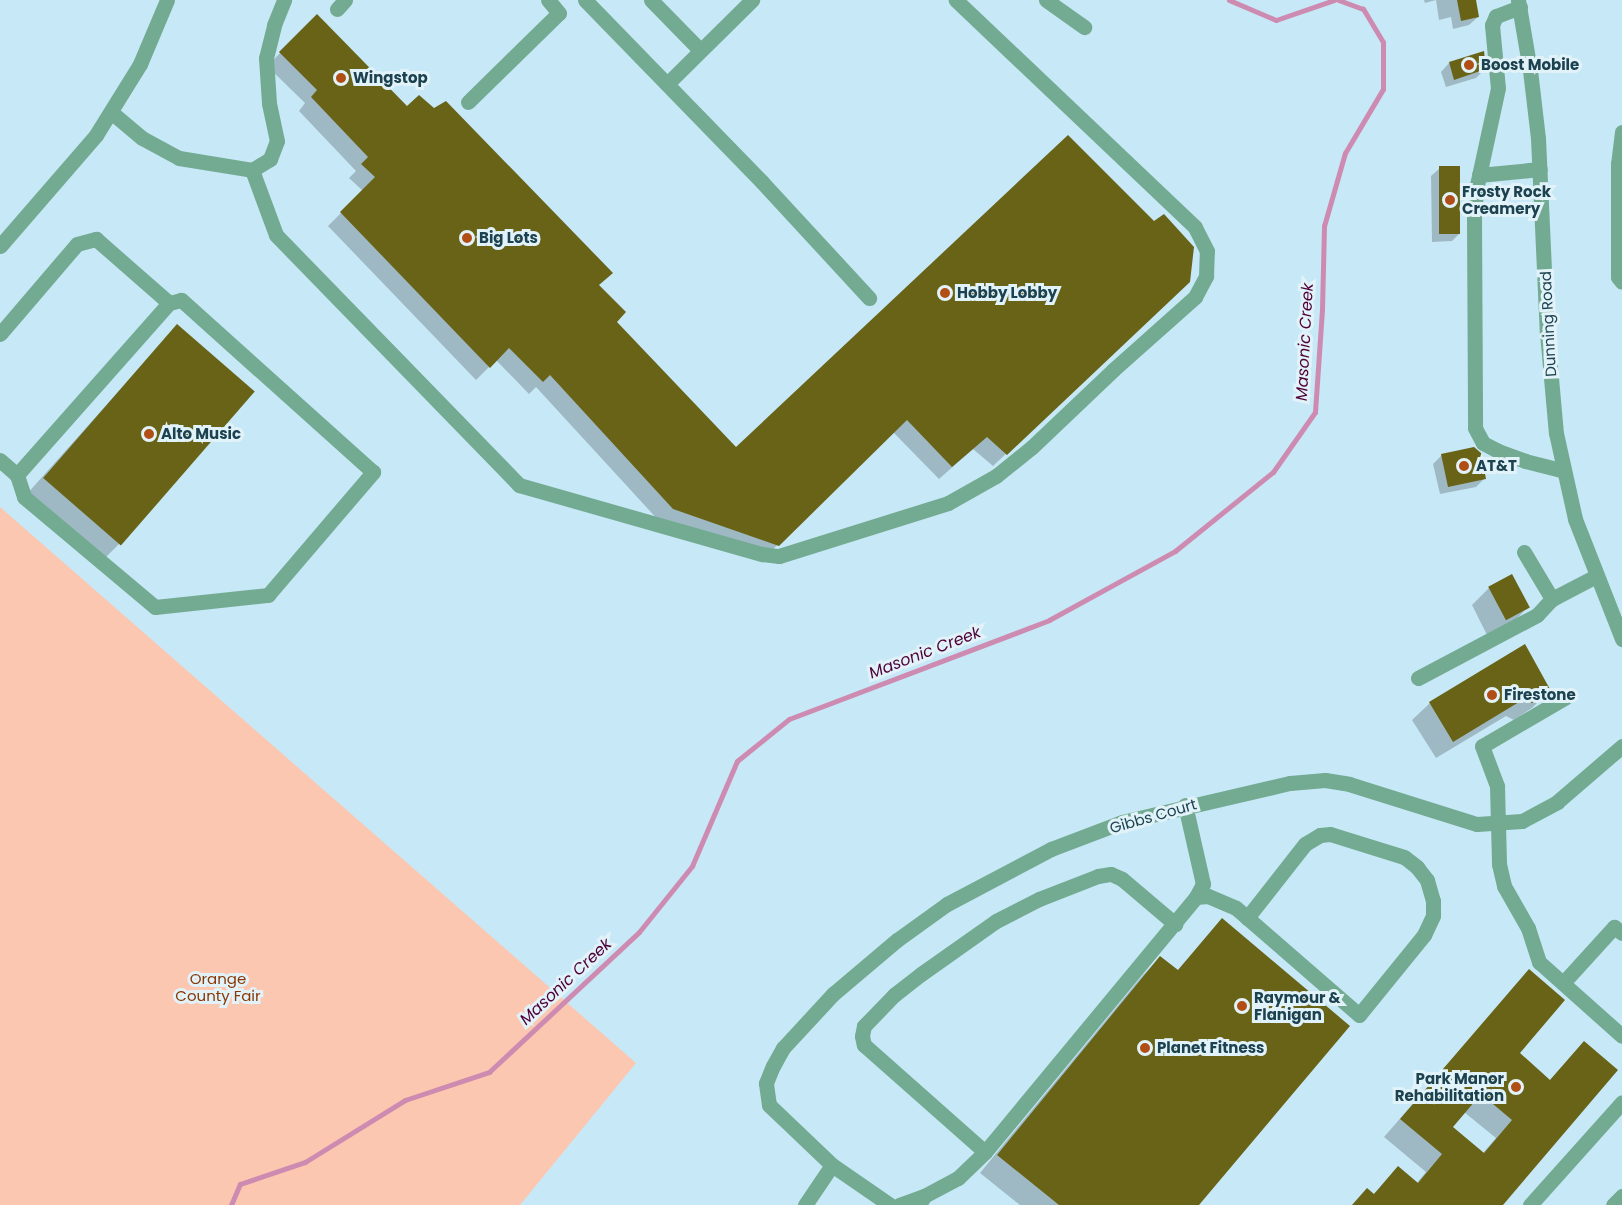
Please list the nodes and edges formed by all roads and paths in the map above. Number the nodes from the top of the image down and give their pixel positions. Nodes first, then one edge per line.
1 (167, 0) edge
2 (284, 0) edge
3 (548, 0) edge
4 (585, 0) edge
5 (651, 0) edge
6 (752, 0) edge
7 (956, 0) edge
8 (1046, 0) edge
9 (1519, 4) edge
10 (597, 7) edge
11 (1084, 27) dead end
12 (700, 50) junction
13 (667, 84) junction
14 (468, 102) dead end
15 (111, 112) junction
16 (1622, 132) edge
17 (1540, 169) junction
18 (252, 170) junction
19 (1479, 175) junction
20 (0, 246) edge
21 (1622, 282) edge
22 (869, 298) dead end
23 (169, 303) junction
24 (0, 334) edge
25 (0, 460) edge
26 (1562, 470) junction
27 (17, 475) junction
28 (1524, 552) dead end
29 (1596, 576) junction
30 (1552, 599) junction
31 (1622, 639) edge
32 (1418, 678) dead end
33 (1566, 697) dead end
34 (1622, 746) edge
35 (1185, 806) junction
36 (1498, 822) junction
37 (1196, 897) junction
38 (1248, 918) junction
39 (1174, 924) junction
40 (1622, 933) edge
41 (1563, 983) junction
42 (1622, 1036) edge
43 (1622, 1102) edge
44 (985, 1152) junction
45 (832, 1165) junction
46 (1622, 1196) edge
47 (921, 1200) edge
48 (804, 1205) edge
49 (890, 1205) edge
50 (899, 1205) edge
51 (1530, 1205) edge
52 (1612, 1205) edge

1 - 15 street
2 - 18 street
3 - 14 street
4 - 10 street
5 - 12 street
6 - 12 street
7 - 18 street
8 - 11 street
9 - 17 street, Dunning Road
9 - 19 street
10 - 13 street
12 - 13 street
13 - 22 street
15 - 18 street
15 - 20 street
16 - 21 street
17 - 19 street
17 - 26 street, Dunning Road
19 - 26 street
23 - 24 street
23 - 27 street
23 - 27 street
25 - 27 street
26 - 29 street, Dunning Road
28 - 30 street
29 - 30 street
29 - 31 street, Dunning Road
30 - 32 street
33 - 36 street
34 - 36 street, Gibbs Court
35 - 36 street, Gibbs Court
35 - 37 street
35 - 45 street, Gibbs Court
36 - 41 street
37 - 38 street
37 - 39 street
38 - 38 street
39 - 44 street
39 - 44 street
40 - 41 street
41 - 42 street
43 - 51 street
44 - 47 street
45 - 48 street
45 - 49 street
46 - 52 street
47 - 50 street

